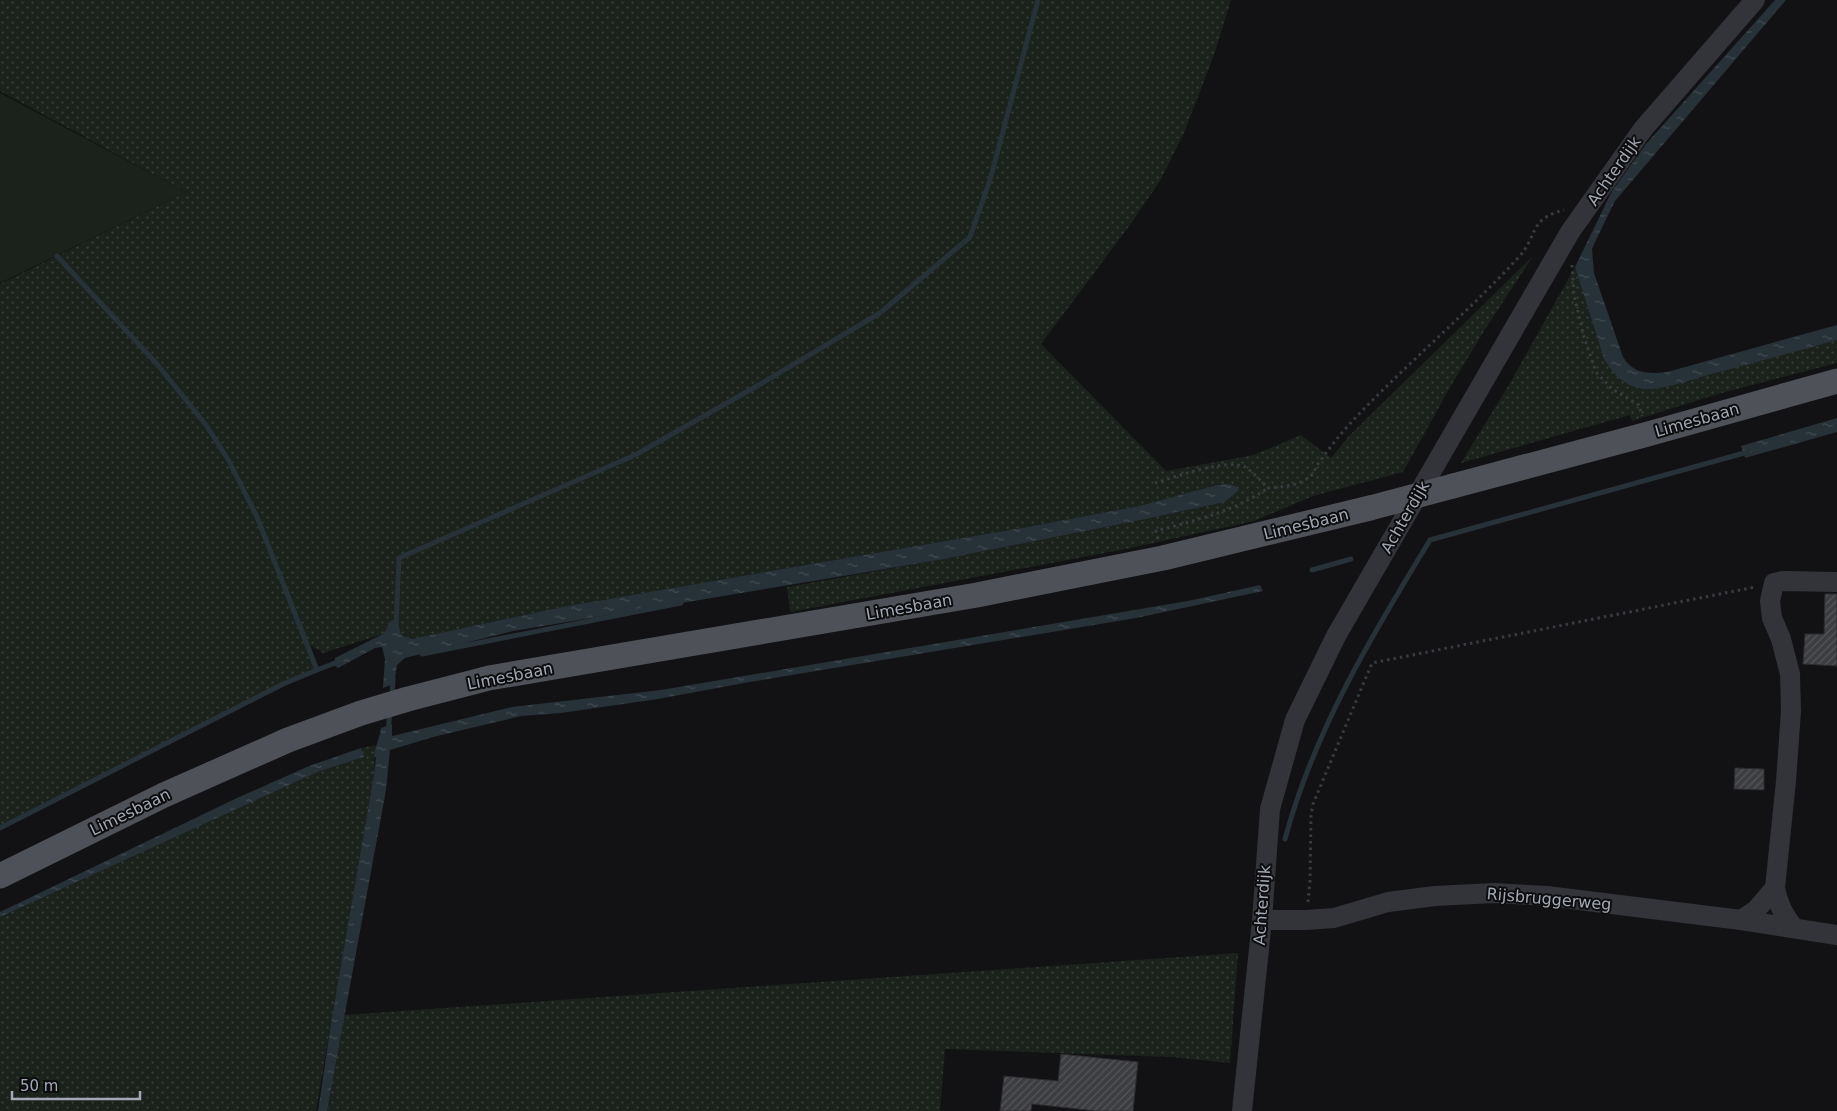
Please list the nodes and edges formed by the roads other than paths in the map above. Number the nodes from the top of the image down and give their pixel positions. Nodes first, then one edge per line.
1 (1755, 0) edge
2 (1837, 381) edge
3 (1837, 582) edge
4 (0, 876) edge
5 (1775, 888) junction
6 (1262, 920) junction
7 (1741, 920) junction
8 (1794, 928) junction
9 (1837, 935) edge
10 (1242, 1111) edge

1 - 6 street, Achterdijk
2 - 4 main road, Limesbaan, bridge
3 - 5 street
5 - 7 street
5 - 8 street
6 - 7 street, Rijsbruggerweg
6 - 10 street, Achterdijk
7 - 8 street, Rijsbruggerweg
8 - 9 street, Rijsbruggerweg

